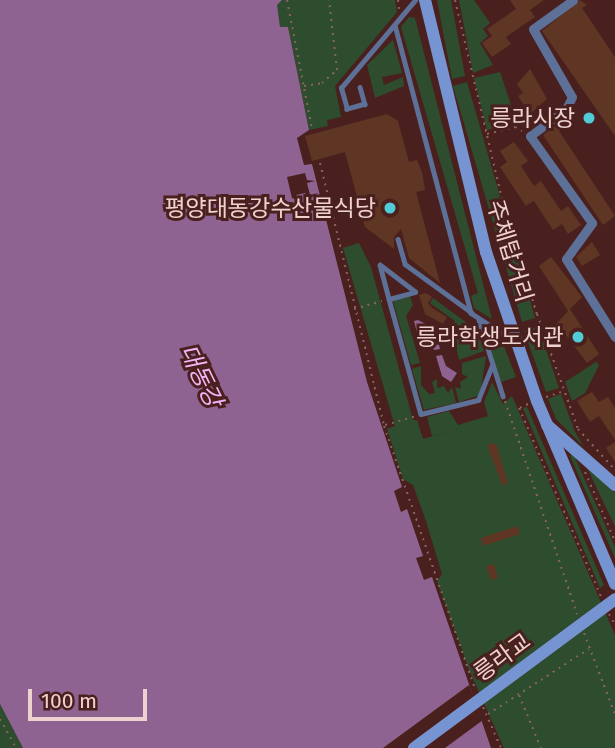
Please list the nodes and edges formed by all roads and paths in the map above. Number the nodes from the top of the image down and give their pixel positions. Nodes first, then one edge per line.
1 (287, 0) edge
2 (329, 0) edge
3 (415, 0) edge
4 (425, 0) edge
5 (455, 0) edge
6 (573, 0) edge
7 (395, 24) junction
8 (330, 78) junction
9 (303, 87) junction
10 (360, 87) dead end
11 (341, 88) junction
12 (312, 129) dead end
13 (486, 135) junction
14 (530, 136) junction
15 (320, 163) dead end
16 (397, 239) dead end
17 (389, 299) junction
18 (353, 309) junction
19 (471, 313) junction
20 (479, 319) junction
21 (615, 337) edge
22 (516, 343) junction
23 (492, 366) junction
24 (565, 390) junction
25 (503, 396) joint
26 (537, 401) junction
27 (421, 414) junction
28 (546, 424) junction
29 (384, 425) junction
30 (582, 453) junction
31 (615, 470) edge
32 (615, 485) edge
33 (615, 541) edge
34 (615, 584) edge
35 (615, 599) edge
36 (615, 625) edge
37 (590, 648) junction
38 (478, 694) dead end
39 (519, 695) junction
40 (482, 705) dead end
41 (615, 713) edge
42 (487, 715) junction
43 (0, 719) edge
44 (16, 748) edge
45 (414, 748) edge
46 (501, 748) edge
47 (541, 748) edge

1 - 9 path
2 - 8 path
3 - 7 lane
4 - 22 main road, 주체탑거리
5 - 13 path
6 - 14 street
7 - 11 lane
7 - 19 lane
8 - 9 path
8 - 11 path
9 - 12 path
10 - 11 lane
13 - 14 path
13 - 24 path
14 - 21 street
15 - 18 path
16 - 19 lane
17 - 17 lane
17 - 18 path
17 - 27 lane
18 - 29 path
19 - 20 lane
20 - 22 lane
20 - 23 lane
22 - 26 main road, 주체탑거리
23 - 25 lane
23 - 27 lane
24 - 26 path
24 - 31 path
25 - 37 path
26 - 28 main road, 주체탑거리
26 - 36 path
27 - 29 path
28 - 30 main road
28 - 34 main road, 주체탑거리
29 - 38 path
30 - 32 main road
30 - 33 path
35 - 45 main road, 릉라교, bridge
37 - 39 path
37 - 41 path
39 - 42 path
39 - 47 path
40 - 42 path
42 - 46 path
43 - 44 path

